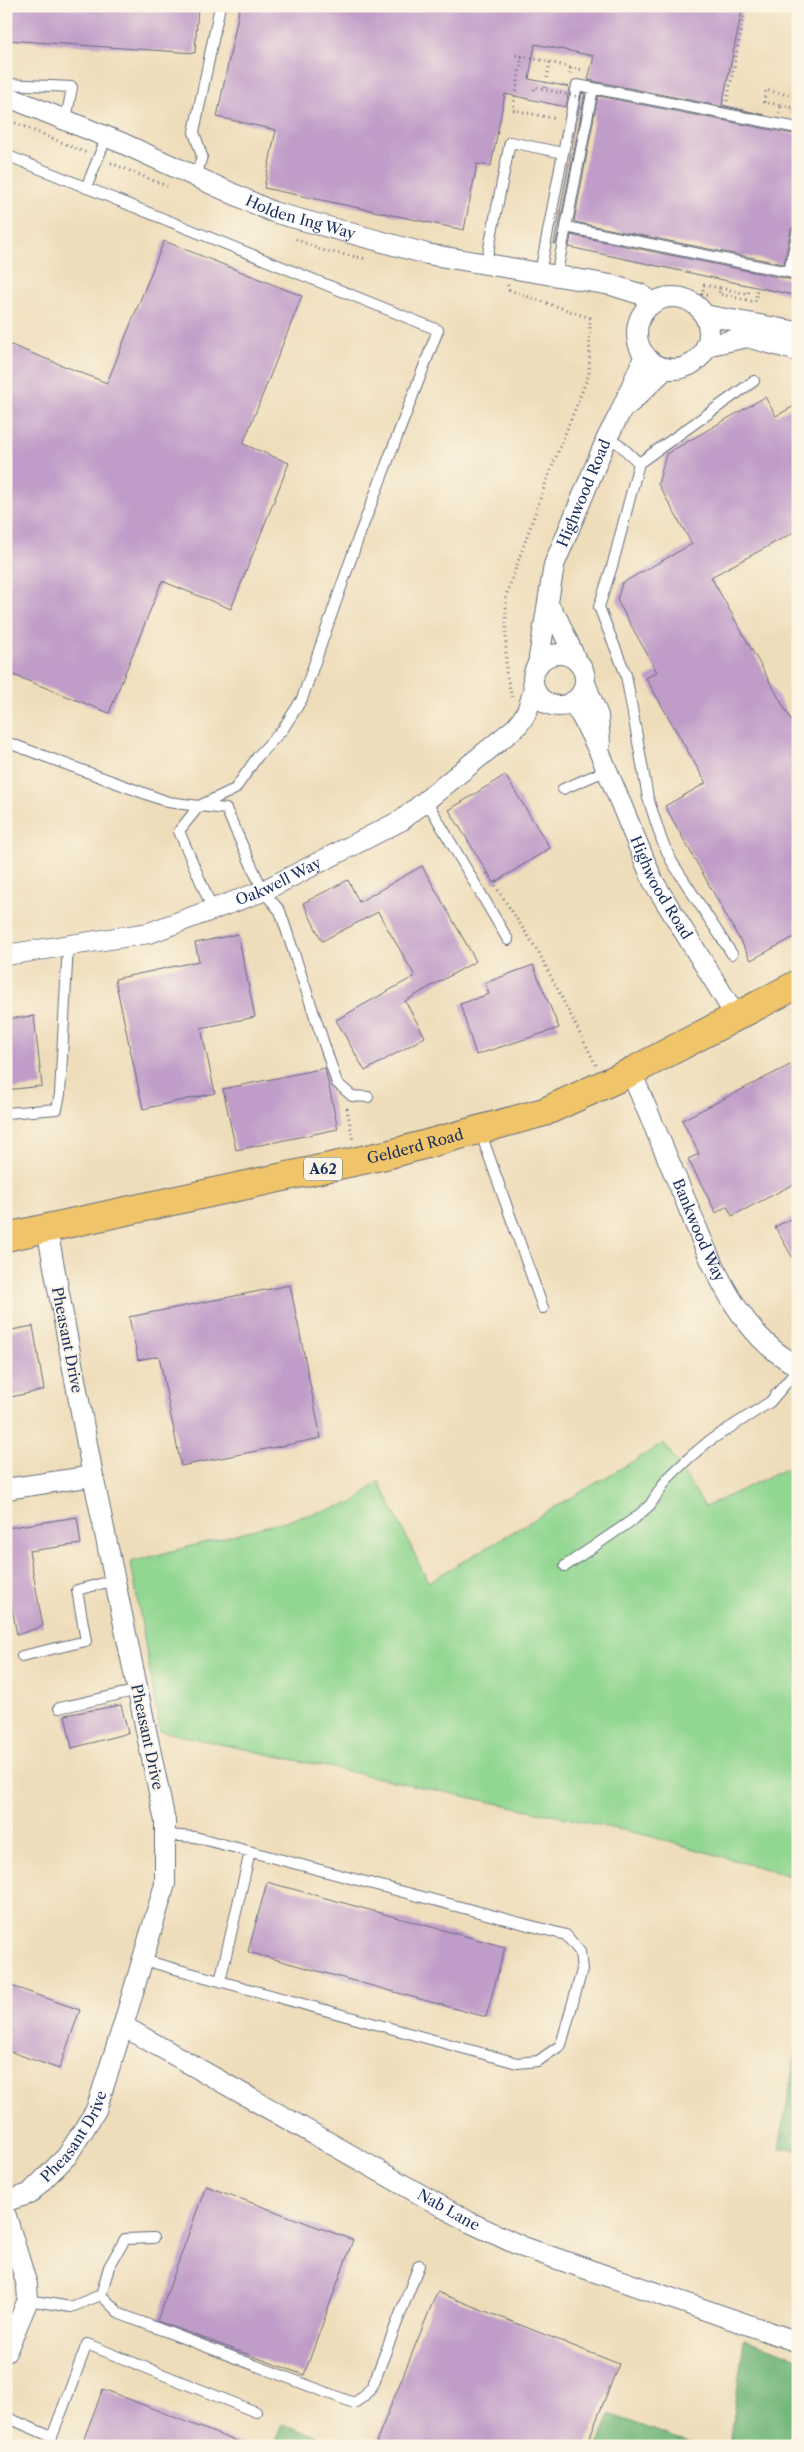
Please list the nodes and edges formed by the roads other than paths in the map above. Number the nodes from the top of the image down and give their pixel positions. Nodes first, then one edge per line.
1 (220, 6) edge
2 (6, 84) edge
3 (593, 88) junction
4 (6, 96) edge
5 (66, 120) junction
6 (797, 121) edge
7 (107, 136) junction
8 (558, 152) junction
9 (6, 155) edge
10 (196, 177) junction
11 (86, 188) junction
12 (566, 227) junction
13 (798, 231) edge
14 (486, 263) junction
15 (794, 273) edge
16 (542, 274) junction
17 (611, 286) junction
18 (658, 297) junction
19 (704, 315) junction
20 (638, 322) junction
21 (706, 346) junction
22 (796, 348) edge
23 (645, 355) junction
24 (666, 368) junction
25 (754, 381) dead end
26 (620, 413) junction
27 (607, 438) junction
28 (639, 463) junction
29 (548, 605) junction
30 (576, 660) junction
31 (538, 664) junction
32 (585, 683) junction
33 (534, 688) junction
34 (564, 704) junction
35 (515, 728) junction
36 (6, 742) edge
37 (599, 751) junction
38 (605, 771) junction
39 (563, 789) dead end
40 (426, 800) junction
41 (199, 806) junction
42 (263, 891) junction
43 (213, 910) junction
44 (508, 940) dead end
45 (68, 945) junction
46 (732, 954) dead end
47 (6, 955) edge
48 (798, 984) edge
49 (737, 1018) junction
50 (631, 1072) junction
51 (368, 1097) dead end
52 (6, 1113) edge
53 (479, 1130) junction
54 (47, 1229) junction
55 (6, 1236) edge
56 (543, 1308) dead end
57 (798, 1367) edge
58 (93, 1476) junction
59 (6, 1489) edge
60 (565, 1566) dead end
61 (115, 1580) junction
62 (22, 1656) dead end
63 (138, 1690) junction
64 (58, 1708) dead end
65 (165, 1835) junction
66 (250, 1852) junction
67 (143, 1960) junction
68 (220, 1981) junction
69 (123, 2026) junction
70 (6, 2201) edge
71 (6, 2216) edge
72 (153, 2238) dead end
73 (419, 2265) dead end
74 (101, 2295) junction
75 (28, 2300) junction
76 (798, 2342) edge
77 (6, 2352) edge
78 (256, 2412) dead end
79 (6, 2417) edge
80 (50, 2441) edge

1 - 10 lane
2 - 5 lane
3 - 6 lane
3 - 8 lane
3 - 12 lane
4 - 5 street, Holden Ing Way
5 - 7 street, Holden Ing Way
7 - 10 street, Holden Ing Way
7 - 11 lane
8 - 14 lane
8 - 16 lane
9 - 11 lane
10 - 14 street, Holden Ing Way
11 - 41 lane
12 - 15 lane
12 - 16 lane
13 - 15 lane
14 - 16 street, Holden Ing Way
16 - 17 street, Holden Ing Way
17 - 18 street, Holden Ing Way
17 - 20 street
18 - 19 street
18 - 20 street
19 - 21 street
19 - 22 street
20 - 23 street
21 - 22 street
21 - 24 street
23 - 24 street
23 - 26 street, Highwood Road
24 - 26 street, Highwood Road
25 - 28 lane
26 - 27 street, Highwood Road
27 - 28 lane
27 - 29 street, Highwood Road
28 - 46 lane
29 - 30 street
29 - 31 street, Highwood Road
30 - 31 street
30 - 32 street
31 - 33 street
32 - 34 street
32 - 37 street, Highwood Road
33 - 34 street
33 - 35 street, Oakwell Way
34 - 35 street, Oakwell Way
34 - 37 street, Highwood Road
35 - 40 street, Oakwell Way
36 - 41 lane
37 - 38 street, Highwood Road
38 - 39 lane
38 - 49 street, Highwood Road
40 - 42 street, Oakwell Way
40 - 44 lane
41 - 42 lane
41 - 43 lane
42 - 43 street, Oakwell Way
42 - 51 lane
43 - 45 street, Oakwell Way
45 - 47 street, Oakwell Way
45 - 52 lane
48 - 49 main road, Gelderd Road / A62
49 - 50 main road, Gelderd Road / A62
50 - 53 main road, Gelderd Road / A62
50 - 57 street, Bankwood Way
53 - 54 main road, Gelderd Road / A62
53 - 56 lane
54 - 55 main road, Gelderd Road / A62
54 - 58 street, Pheasant Drive
57 - 60 lane
58 - 59 street
58 - 61 street, Pheasant Drive
61 - 62 lane
61 - 63 street, Pheasant Drive
63 - 64 lane
63 - 65 street, Pheasant Drive
65 - 66 lane
65 - 67 street, Pheasant Drive
66 - 68 lane
66 - 68 lane
67 - 68 lane
67 - 69 street, Pheasant Drive
69 - 70 street, Pheasant Drive
69 - 76 street, Nab Lane
71 - 75 street
72 - 74 lane
73 - 74 lane
74 - 75 lane
75 - 77 street
78 - 80 lane
79 - 80 lane

